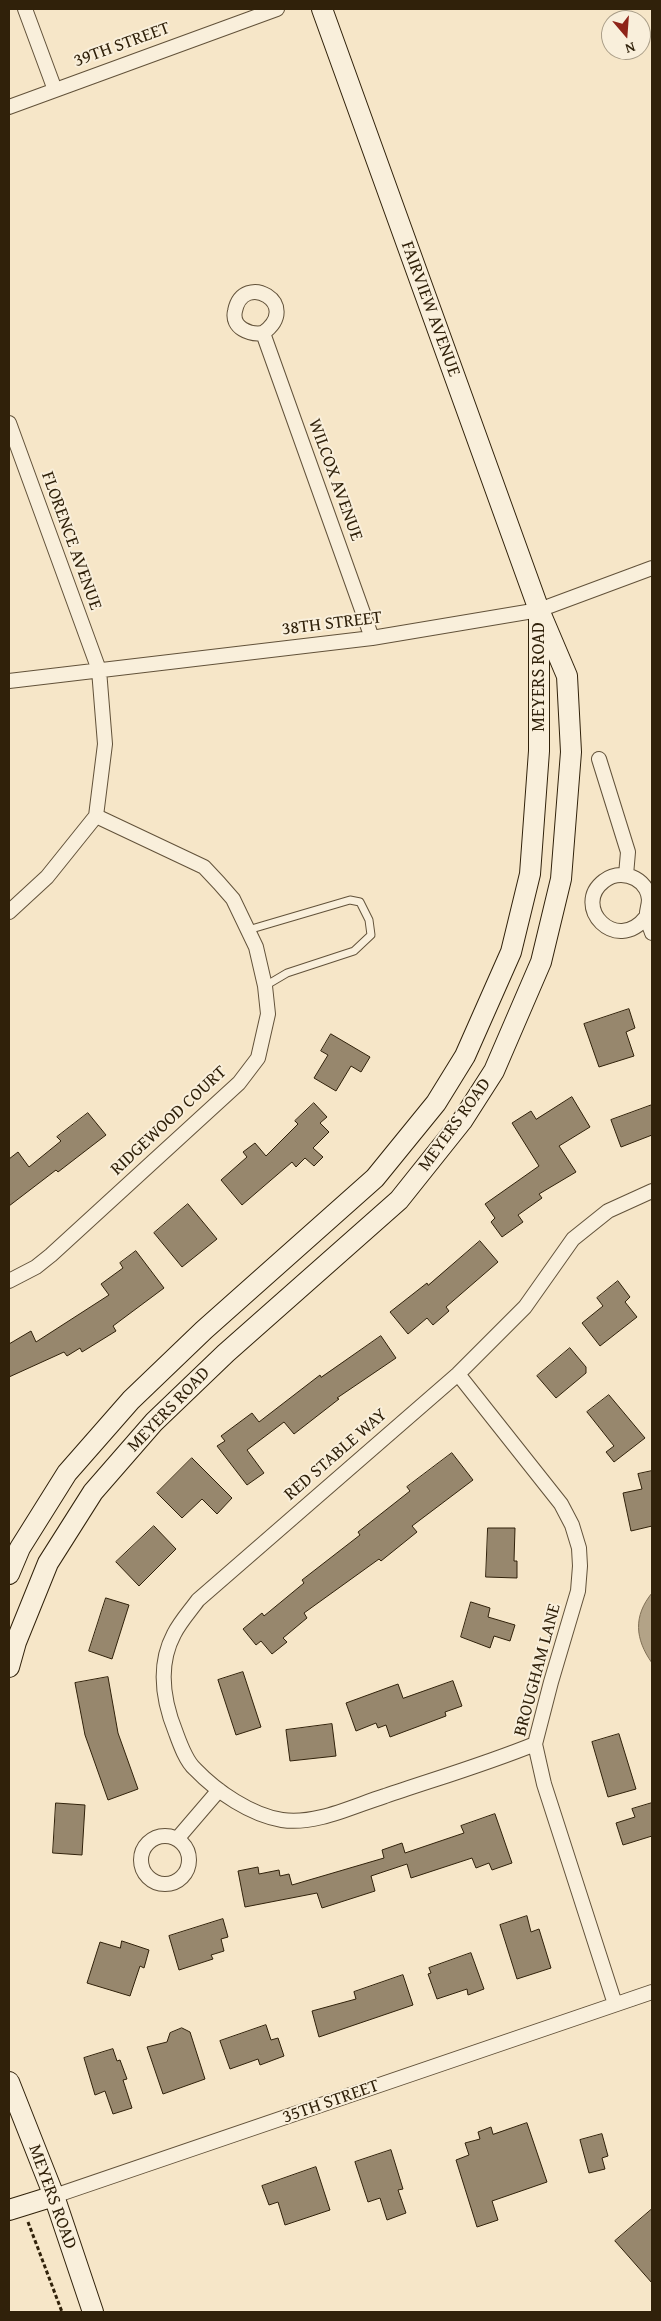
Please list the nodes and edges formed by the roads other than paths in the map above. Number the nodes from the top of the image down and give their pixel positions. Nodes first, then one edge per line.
1 (26, 9) edge
2 (277, 9) edge
3 (322, 9) edge
4 (55, 90) junction
5 (9, 107) edge
6 (264, 333) dead end
7 (9, 423) edge
8 (652, 568) edge
9 (539, 610) junction
10 (372, 638) junction
11 (99, 670) junction
12 (9, 681) edge
13 (599, 759) dead end
14 (96, 816) junction
15 (626, 875) junction
16 (9, 912) edge
17 (646, 917) junction
18 (248, 930) junction
19 (652, 933) edge
20 (265, 986) junction
21 (652, 1191) edge
22 (9, 1281) edge
23 (458, 1374) junction
24 (9, 1574) edge
25 (9, 1667) edge
26 (535, 1744) junction
27 (219, 1790) junction
28 (177, 1839) dead end
29 (652, 1992) edge
30 (615, 2004) junction
31 (9, 2082) edge
32 (54, 2196) junction
33 (16, 2208) edge
34 (93, 2312) edge

1 - 4 street
2 - 4 street, 39TH STREET
3 - 9 street, FAIRVIEW AVENUE
4 - 5 street, 39TH STREET
6 - 10 street, WILCOX AVENUE
7 - 11 street, FLORENCE AVENUE
8 - 9 street, 38TH STREET
9 - 10 street, 38TH STREET
9 - 24 street, MEYERS ROAD
9 - 25 street, MEYERS ROAD
10 - 11 street, 38TH STREET
11 - 12 street, 38TH STREET
11 - 14 street, FLORENCE AVENUE
13 - 15 street
14 - 16 street
14 - 18 street, RIDGEWOOD COURT
15 - 17 street
15 - 17 street
17 - 19 street
18 - 20 street, RIDGEWOOD COURT
18 - 20 lane
20 - 22 street, RIDGEWOOD COURT
21 - 23 street, RED STABLE WAY
23 - 26 street, BROUGHAM LANE
23 - 27 street, RED STABLE WAY
26 - 27 street, RED STABLE WAY
26 - 30 street, BROUGHAM LANE
27 - 28 street
29 - 30 street, 35TH STREET
30 - 32 street, 35TH STREET
31 - 32 street, MEYERS ROAD
32 - 33 street, 35TH STREET
32 - 34 street, MEYERS ROAD

